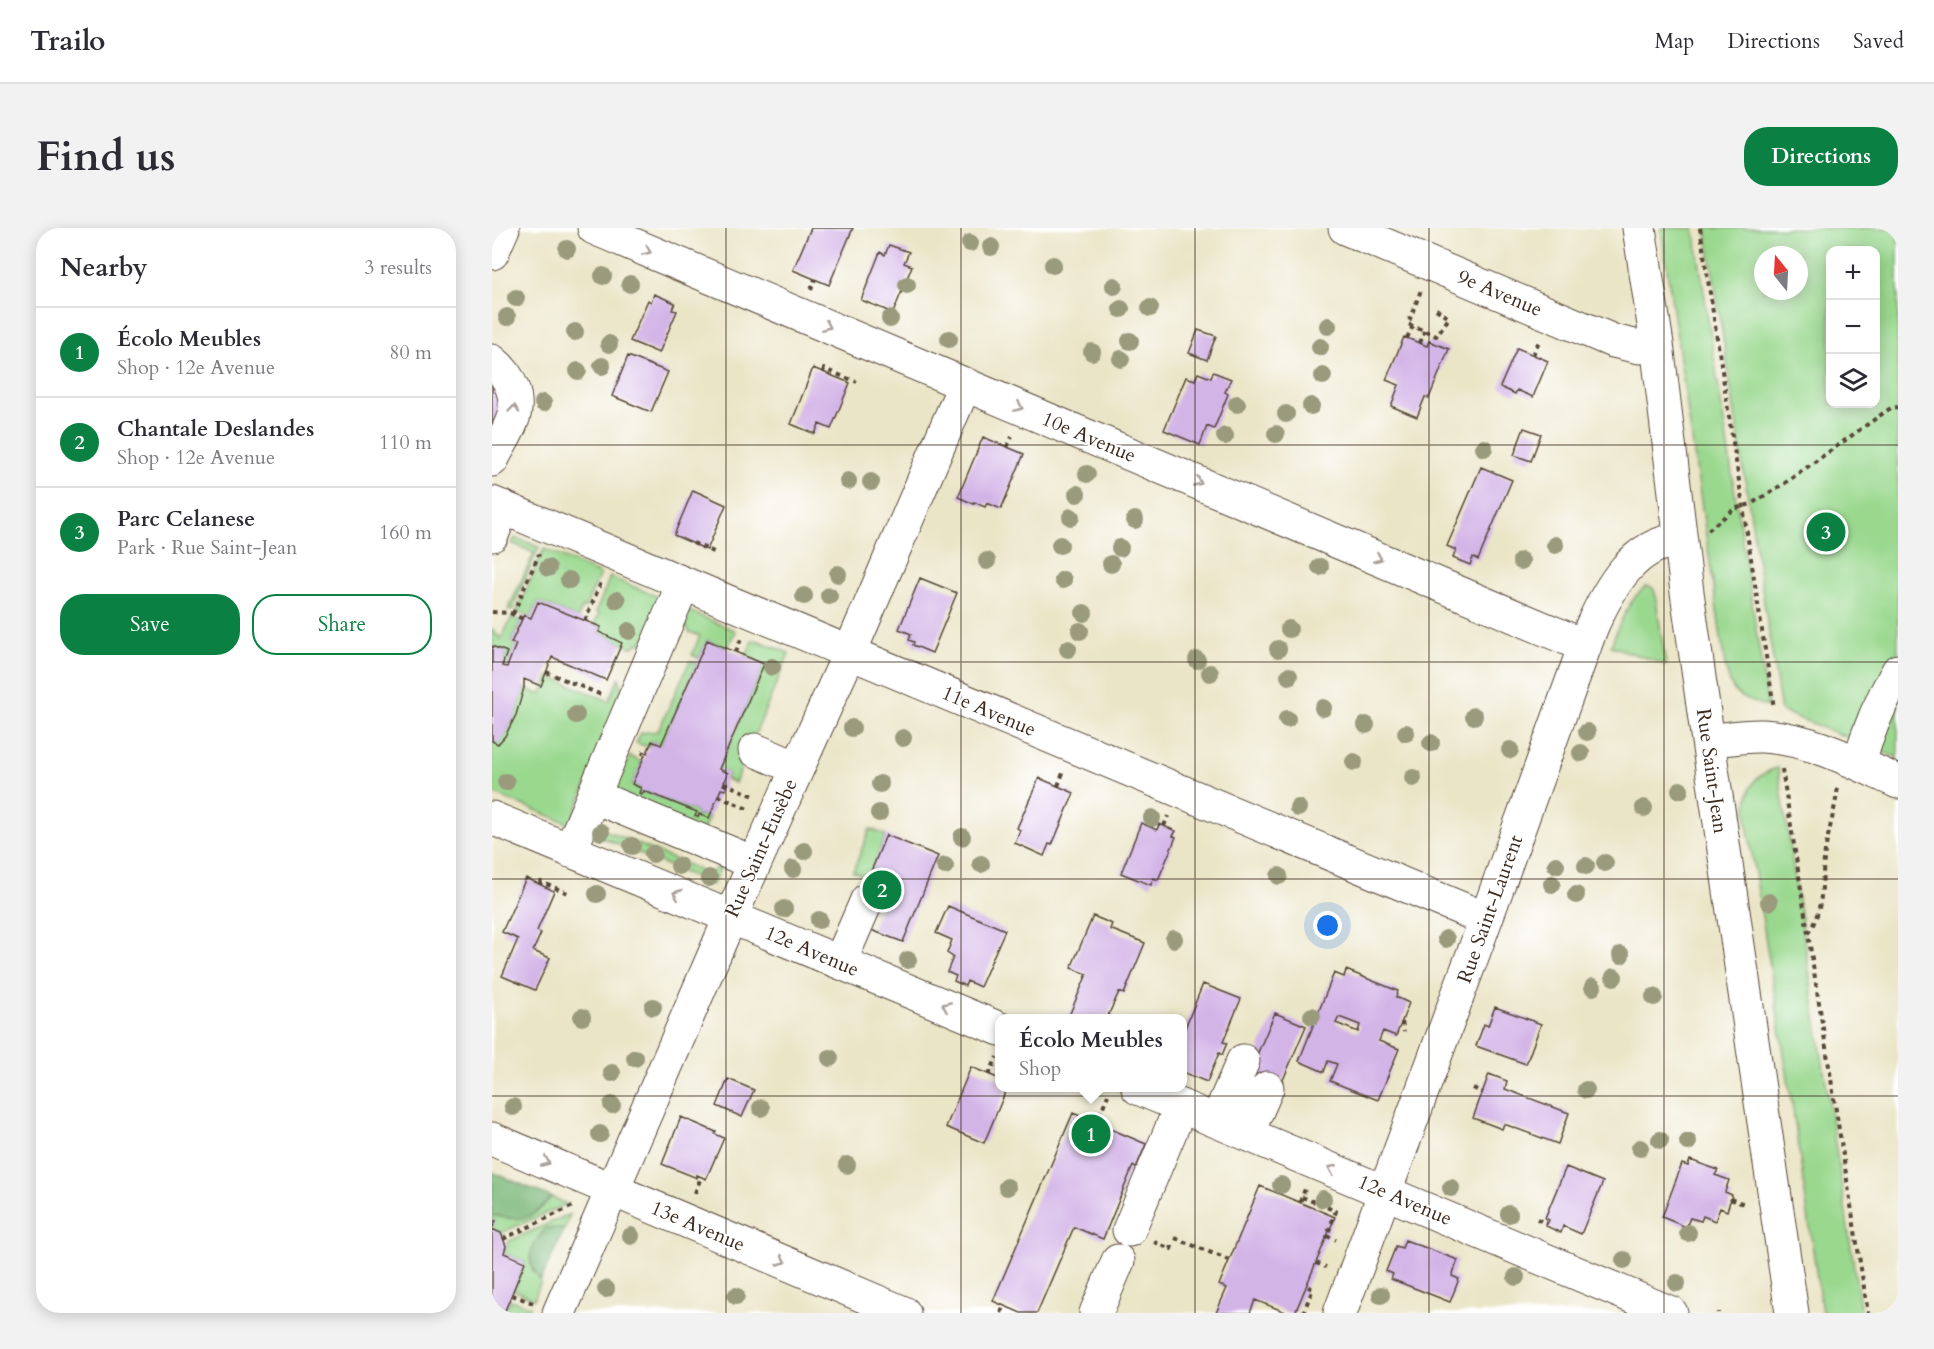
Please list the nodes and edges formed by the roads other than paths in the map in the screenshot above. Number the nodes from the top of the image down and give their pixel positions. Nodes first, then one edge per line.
1 (503, 228) edge
2 (594, 228) edge
3 (1345, 228) edge
4 (1639, 228) edge
5 (492, 253) edge
6 (1657, 344) junction
7 (492, 361) edge
8 (965, 384) junction
9 (492, 460) edge
10 (496, 515) edge
11 (1693, 536) junction
12 (683, 584) junction
13 (1585, 646) junction
14 (849, 652) junction
15 (1898, 671) edge
16 (1708, 741) junction
17 (755, 750) dead end
18 (1859, 763) junction
19 (797, 768) junction
20 (1898, 782) edge
21 (593, 796) junction
22 (492, 818) edge
23 (570, 851) junction
24 (754, 863) junction
25 (867, 900) dead end
26 (731, 916) junction
27 (1486, 919) junction
28 (840, 962) junction
29 (995, 1027) edge
30 (1243, 1060) dead end
31 (1267, 1089) dead end
32 (1127, 1092) edge
33 (1181, 1106) junction
34 (1217, 1121) junction
35 (1248, 1134) junction
36 (492, 1139) edge
37 (612, 1189) junction
38 (1386, 1192) junction
39 (1129, 1230) dead end
40 (1118, 1261) dead end
41 (547, 1308) edge
42 (904, 1313) edge
43 (1096, 1313) edge
44 (1340, 1313) edge
45 (1671, 1313) edge
46 (1792, 1313) edge

1 - 5 street
2 -> 8 street, 10e Avenue
3 - 6 street, 9e Avenue
4 - 6 street, Rue Saint-Jean
6 - 11 street, Rue Saint-Jean
9 -> 7 street
8 -> 13 street, 10e Avenue
8 - 14 street, Rue Saint-Eusèbe
10 - 12 street, 11e Avenue
11 - 13 street, Rue Saint-Laurent
11 - 16 street, Rue Saint-Jean
12 - 14 street, 11e Avenue
12 - 21 street
13 - 27 street, Rue Saint-Laurent
14 - 19 street, Rue Saint-Eusèbe
14 - 27 street, 11e Avenue
15 - 18 street
16 - 18 street
16 - 46 street, Rue Saint-Jean
17 - 19 street
18 - 20 street
19 - 24 street, Rue Saint-Eusèbe
21 - 23 street
21 - 24 street
22 - 23 street, 12e Avenue
26 -> 23 street, 12e Avenue
24 - 26 street, Rue Saint-Eusèbe
25 - 28 street
26 - 28 street, 12e Avenue
26 - 37 street, Rue Saint-Eusèbe
27 - 38 street, Rue Saint-Laurent
29 -> 28 street, 12e Avenue
30 - 34 street
31 - 35 street
32 - 33 street, 12e Avenue
33 - 34 street, 12e Avenue
33 - 39 street
34 - 35 street, 12e Avenue
38 -> 35 street, 12e Avenue
36 -> 37 street, 13e Avenue
37 - 41 street, Rue Saint-Eusèbe
37 -> 42 street, 13e Avenue
38 - 44 street, Rue Saint-Laurent
38 - 45 street, 12e Avenue
40 - 43 street

